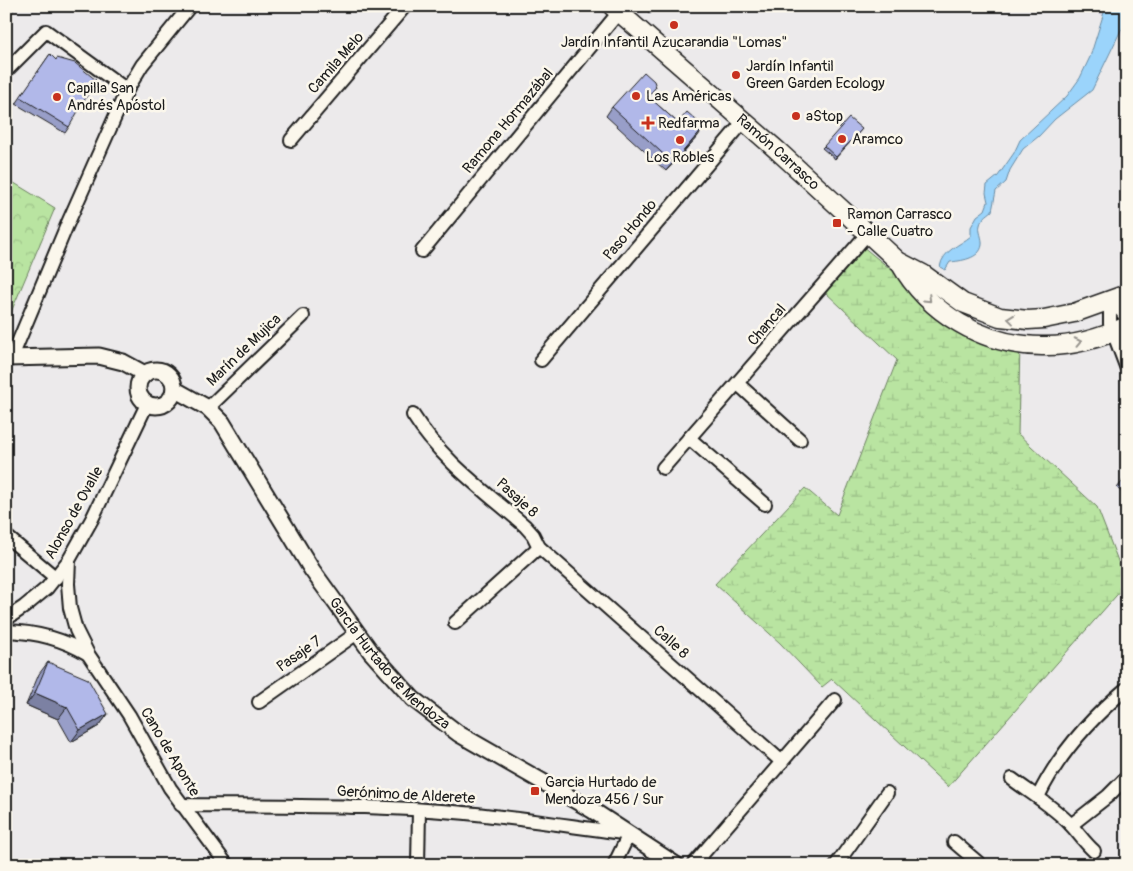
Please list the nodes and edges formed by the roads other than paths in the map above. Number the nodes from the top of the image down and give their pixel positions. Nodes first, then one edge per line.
1 (190, 6) edge
2 (405, 6) edge
3 (618, 8) edge
4 (6, 71) edge
5 (127, 90) junction
6 (744, 122) junction
7 (291, 140) dead end
8 (868, 233) junction
9 (422, 251) dead end
10 (898, 261) junction
11 (1127, 294) edge
12 (1110, 300) junction
13 (303, 316) dead end
14 (1127, 318) edge
15 (1120, 330) edge
16 (9, 357) edge
17 (540, 360) dead end
18 (1127, 369) edge
19 (145, 374) junction
20 (738, 384) junction
21 (174, 389) junction
22 (147, 404) junction
23 (208, 408) junction
24 (413, 415) dead end
25 (689, 438) junction
26 (800, 440) dead end
27 (663, 468) dead end
28 (765, 504) dead end
29 (6, 536) edge
30 (539, 546) junction
31 (69, 560) junction
32 (56, 578) junction
33 (6, 619) edge
34 (455, 623) dead end
35 (6, 631) edge
36 (357, 633) junction
37 (88, 654) junction
38 (1127, 688) edge
39 (835, 700) dead end
40 (259, 702) dead end
41 (782, 762) junction
42 (1127, 777) edge
43 (1012, 779) dead end
44 (887, 793) dead end
45 (1038, 797) junction
46 (181, 805) junction
47 (418, 810) junction
48 (1071, 825) junction
49 (629, 834) junction
50 (954, 842) dead end
51 (1094, 852) dead end
52 (226, 865) edge
53 (418, 865) edge
54 (614, 865) edge
55 (676, 865) edge
56 (693, 865) edge
57 (836, 865) edge
58 (981, 865) edge

1 - 5 street
2 - 7 street, Camila Melo
3 - 6 main road, Ramón Carrasco
3 - 9 street, Ramona Hormazábal
4 - 5 street
5 - 16 street
6 - 8 main road, Ramón Carrasco
6 - 17 street, Paso Hondo
8 - 10 main road, Ramón Carrasco
8 - 20 street, Chancal
12 -> 10 main road, Ramón Carrasco
10 -> 15 main road, Ramón Carrasco
11 - 12 main road, Ramón Carrasco
12 - 14 street
12 - 15 street
13 - 23 street, Marín de Mujica
15 - 18 street
16 - 19 street
19 - 21 street
19 - 22 street
20 - 25 street, Chancal
20 - 26 street
21 - 22 street
21 - 23 street, García Hurtado de Mendoza
22 - 31 street, Alonso de Ovalle
23 - 36 street, García Hurtado de Mendoza
24 - 30 street, Pasaje 8
25 - 27 street, Chancal
25 - 28 street
29 - 32 street
30 - 34 street
30 - 41 street, Calle 8
31 - 32 street, Alonso de Ovalle
31 - 37 street, Cano de Aponte
32 - 33 street, Alonso de Ovalle
35 - 37 street, Cano de Aponte
36 - 40 street, Pasaje 7
36 - 49 street, García Hurtado de Mendoza
37 - 46 street, Cano de Aponte
38 - 45 street
39 - 41 street
41 - 56 street
42 - 48 street
43 - 45 street
44 - 57 street
45 - 48 street
46 - 47 street, Gerónimo de Alderete
46 - 52 street, Cano de Aponte
47 - 49 street, Gerónimo de Alderete
47 - 53 street
48 - 51 street
49 - 54 street
49 - 55 street, García Hurtado de Mendoza
50 - 58 street

